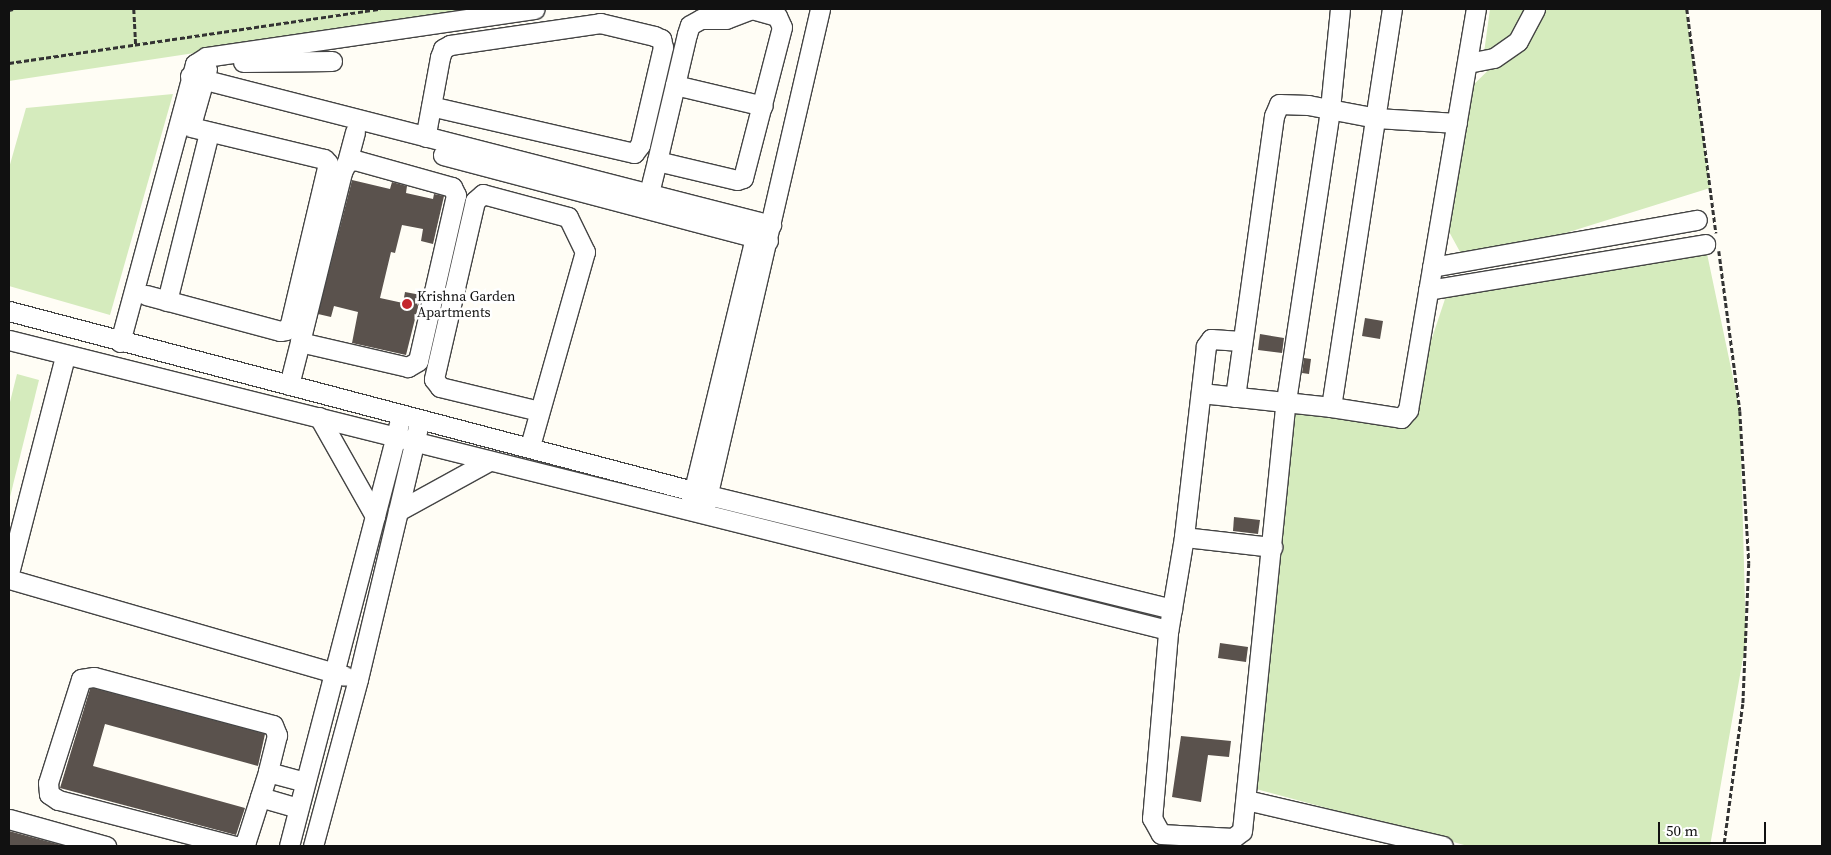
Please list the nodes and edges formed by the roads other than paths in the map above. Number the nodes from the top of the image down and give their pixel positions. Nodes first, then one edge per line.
1 (535, 9) edge
2 (807, 9) edge
3 (820, 9) edge
4 (1340, 9) edge
5 (1392, 9) edge
6 (1476, 9) edge
7 (1535, 9) edge
8 (332, 61) dead end
9 (1468, 63) junction
10 (198, 83) junction
11 (675, 85) junction
12 (431, 106) junction
13 (763, 106) junction
14 (1330, 109) junction
15 (1376, 118) junction
16 (1457, 124) junction
17 (190, 127) junction
18 (210, 132) junction
19 (355, 132) junction
20 (426, 137) junction
21 (657, 161) junction
22 (347, 162) junction
23 (649, 194) junction
24 (1697, 220) dead end
25 (763, 231) junction
26 (1713, 240) road end
27 (1432, 267) junction
28 (1428, 290) junction
29 (146, 295) junction
30 (167, 301) junction
31 (9, 311) edge
32 (9, 340) edge
33 (1241, 341) junction
34 (300, 342) junction
35 (126, 344) junction
36 (65, 356) junction
37 (289, 385) junction
38 (1201, 393) junction
39 (1234, 397) junction
40 (1286, 401) junction
41 (1331, 407) junction
42 (539, 411) junction
43 (411, 416) junction
44 (319, 417) junction
45 (396, 436) junction
46 (414, 440) junction
47 (530, 446) junction
48 (489, 461) junction
49 (701, 493) junction
50 (398, 511) junction
51 (696, 513) junction
52 (375, 516) junction
53 (1184, 537) junction
54 (1272, 547) junction
55 (9, 573) edge
56 (9, 579) edge
57 (1172, 609) junction
58 (1168, 630) junction
59 (333, 673) junction
60 (358, 680) junction
61 (268, 772) junction
62 (305, 782) junction
63 (260, 797) junction
64 (1246, 800) junction
65 (298, 808) junction
66 (9, 819) edge
67 (106, 846) edge
68 (235, 846) edge
69 (241, 846) edge
70 (289, 846) edge
71 (313, 846) edge
72 (1443, 846) edge

1 - 10 street
2 - 25 street
3 - 25 street
4 - 14 street
5 - 15 street
6 - 9 street
7 - 9 street
8 - 10 street
9 - 16 street
10 - 17 street
10 - 19 street
10 - 20 street
10 - 35 street
11 - 13 street
11 - 13 street
11 - 21 street
12 - 12 street
12 - 20 street
13 - 21 street
14 - 15 street
14 - 33 street
14 - 40 street
15 - 16 street
15 - 41 street
16 - 27 street
17 - 18 street
17 - 29 street
18 - 30 street
18 - 30 street
19 - 22 street
19 - 25 street
20 - 23 street
21 - 23 street
22 - 34 street
22 - 34 street
23 - 25 street
24 - 27 street
25 - 49 street
26 - 28 street
27 - 28 street
28 - 41 street
29 - 30 street
29 - 35 street
31 - 35 street
32 - 36 street
33 - 38 street
33 - 39 street
34 - 37 street
35 - 37 street
36 - 44 street
36 - 55 street
37 - 43 street
38 - 39 street
38 - 53 street
39 - 40 street
40 - 41 street
40 - 54 street
42 - 42 street
42 - 47 street
43 - 45 street
43 - 46 street
43 - 47 street
44 - 45 street
44 - 52 street
45 - 46 street
45 - 52 street
46 - 48 street
46 - 50 street
47 - 49 street
48 - 50 street
48 - 51 street
49 - 51 street
49 - 57 street
50 - 60 street
51 - 58 street
52 - 59 street
53 - 54 street
53 - 57 street
54 - 64 street
56 - 59 street
57 - 58 street
58 - 64 street
59 - 60 street
59 - 62 street
60 - 71 street
61 - 62 street
61 - 63 street
61 - 68 street
62 - 65 street
63 - 65 street
63 - 69 street
64 - 72 street
65 - 70 street
66 - 67 street

